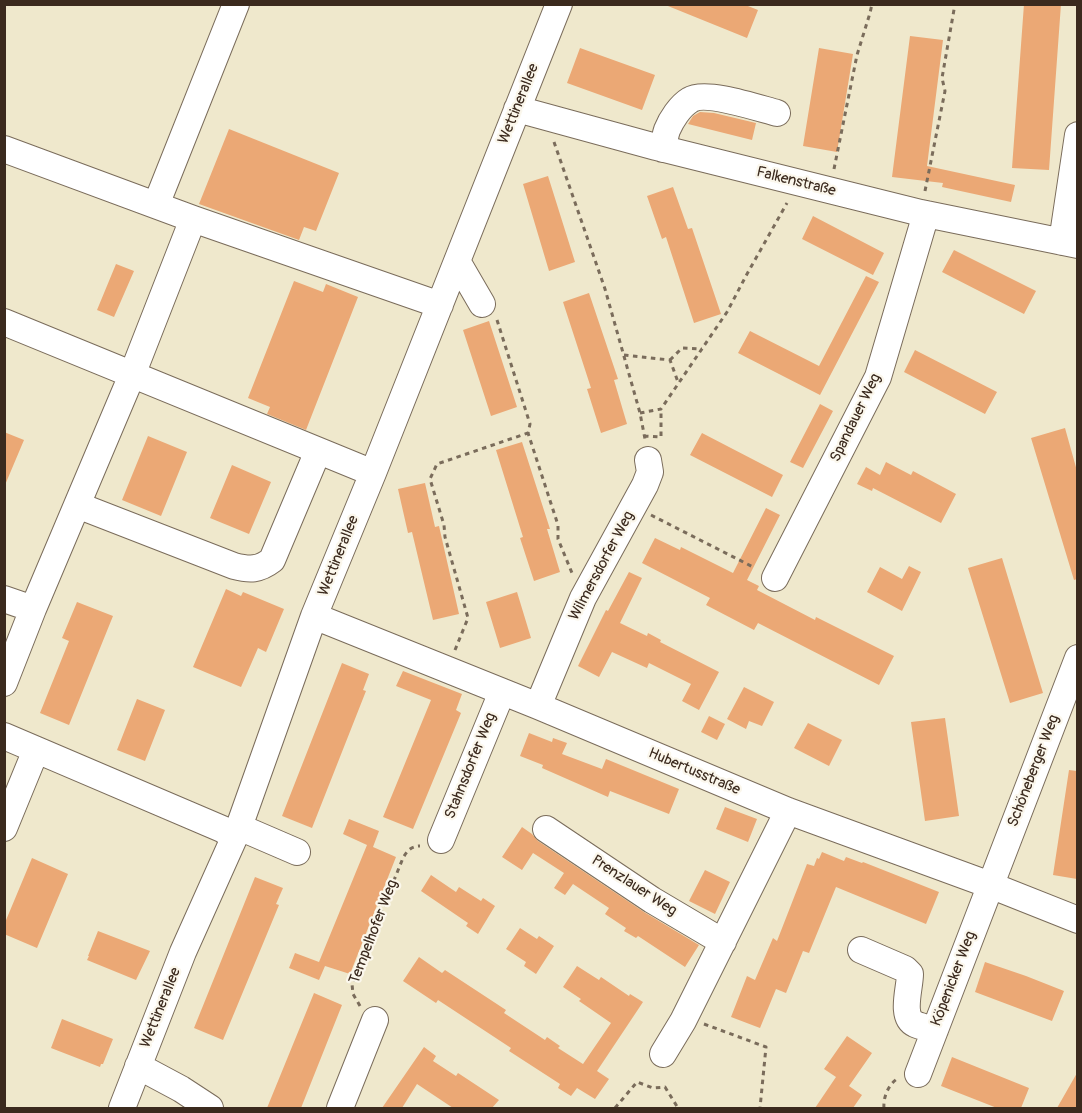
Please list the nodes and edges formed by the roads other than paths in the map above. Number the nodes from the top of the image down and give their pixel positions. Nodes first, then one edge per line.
1 (236, 4) edge
2 (559, 4) edge
3 (517, 109) junction
4 (777, 113) dead end
5 (1077, 135) edge
6 (4, 149) edge
7 (663, 149) junction
8 (156, 205) junction
9 (924, 213) junction
10 (193, 219) junction
11 (1070, 244) edge
12 (457, 261) junction
13 (482, 304) road end
14 (440, 305) junction
15 (4, 322) edge
16 (132, 375) junction
17 (646, 448) road end
18 (318, 451) junction
19 (373, 473) junction
20 (77, 505) junction
21 (774, 578) road end
22 (4, 599) edge
23 (33, 609) junction
24 (314, 616) junction
25 (1077, 658) edge
26 (4, 683) edge
27 (502, 692) junction
28 (538, 706) junction
29 (4, 736) edge
30 (36, 750) junction
31 (788, 811) junction
32 (4, 828) edge
33 (546, 829) dead end
34 (237, 832) junction
35 (441, 840) road end
36 (297, 852) dead end
37 (990, 885) junction
38 (1077, 920) edge
39 (723, 942) junction
40 (861, 950) dead end
41 (375, 1020) road end
42 (934, 1030) junction
43 (663, 1054) dead end
44 (138, 1066) junction
45 (918, 1074) dead end
46 (122, 1108) edge
47 (210, 1108) edge
48 (340, 1108) edge

1 - 8 street
2 - 3 street, Wettinerallee
3 - 7 street, Falkenstraße
3 - 12 street, Wettinerallee
4 - 7 street
5 - 11 street
6 - 8 street
7 - 9 street, Falkenstraße
8 - 10 street
9 - 11 street, Falkenstraße
9 - 21 street, Spandauer Weg
10 - 14 street
10 - 16 street
12 - 13 street
12 - 14 street, Wettinerallee
14 - 19 street, Wettinerallee
15 - 16 street
16 - 18 street
16 - 20 street
17 - 28 street, Wilmersdorfer Weg
18 - 19 street
18 - 20 street
19 - 24 street, Wettinerallee
20 - 23 street
22 - 23 street
23 - 26 street
24 - 27 street, Hubertusstraße
24 - 34 street, Wettinerallee
25 - 37 street, Schöneberger Weg
27 - 28 street, Hubertusstraße
27 - 35 street, Stahnsdorfer Weg
28 - 31 street, Hubertusstraße
29 - 30 street
30 - 32 street
30 - 34 street
31 - 37 street, Hubertusstraße
31 - 39 street
33 - 39 street, Prenzlauer Weg
34 - 36 street
34 - 44 street, Wettinerallee
37 - 38 street, Hubertusstraße
37 - 42 street, Köpenicker Weg
39 - 43 street
40 - 42 street
41 - 48 street
42 - 45 street, Köpenicker Weg
44 - 46 street, Wettinerallee
44 - 47 street

